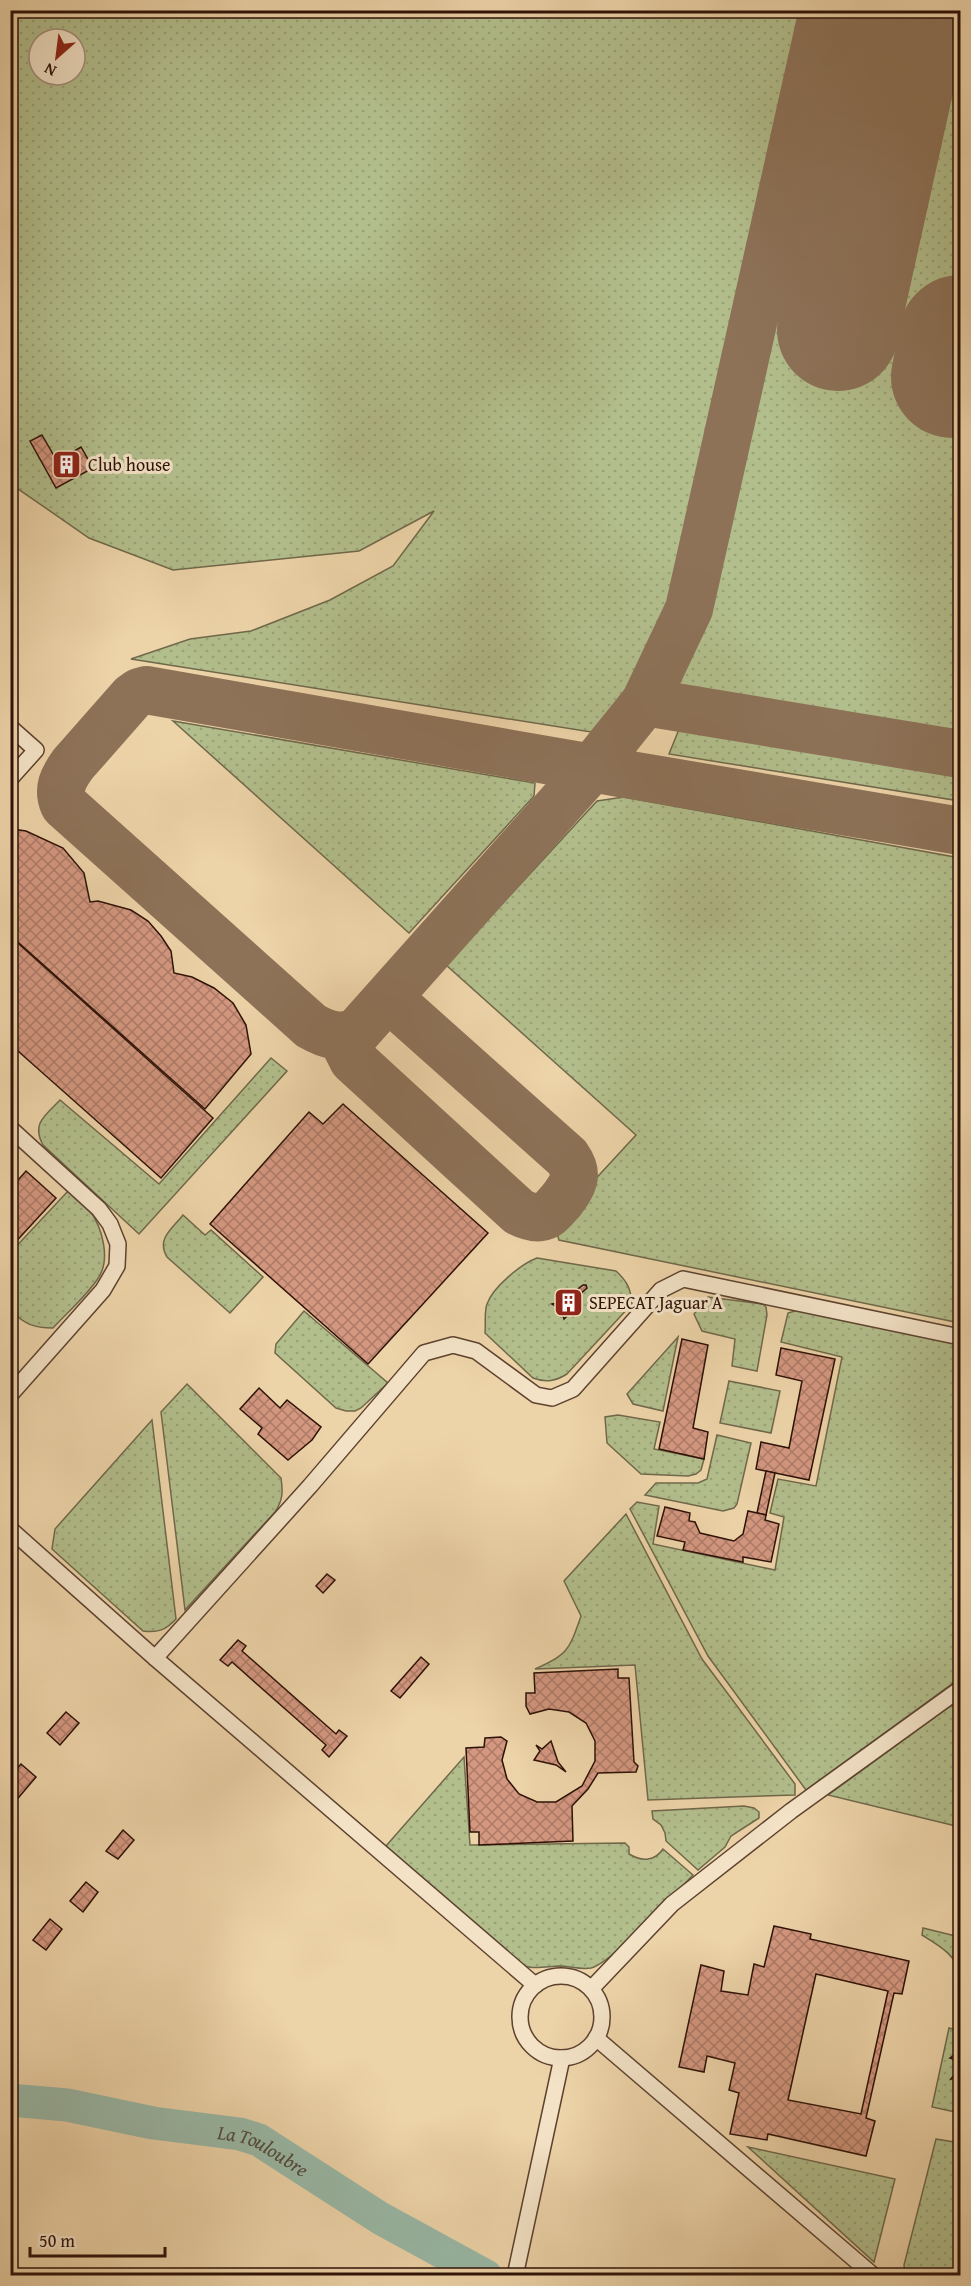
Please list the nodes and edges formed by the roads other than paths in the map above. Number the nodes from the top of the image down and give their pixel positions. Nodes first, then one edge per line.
1 (10, 727) edge
2 (10, 779) edge
3 (10, 1128) edge
4 (960, 1337) edge
5 (10, 1395) edge
6 (10, 1529) edge
7 (155, 1658) junction
8 (960, 1689) edge
9 (535, 1985) junction
10 (591, 1989) junction
11 (596, 2037) junction
12 (562, 2058) junction
13 (515, 2276) edge
14 (874, 2276) edge

1 - 2 street
3 - 5 street
4 - 7 street
6 - 7 street
7 - 9 street
8 - 10 street
9 - 10 street
9 - 12 street
10 - 11 street
11 - 12 street
11 - 14 street
12 - 13 street

